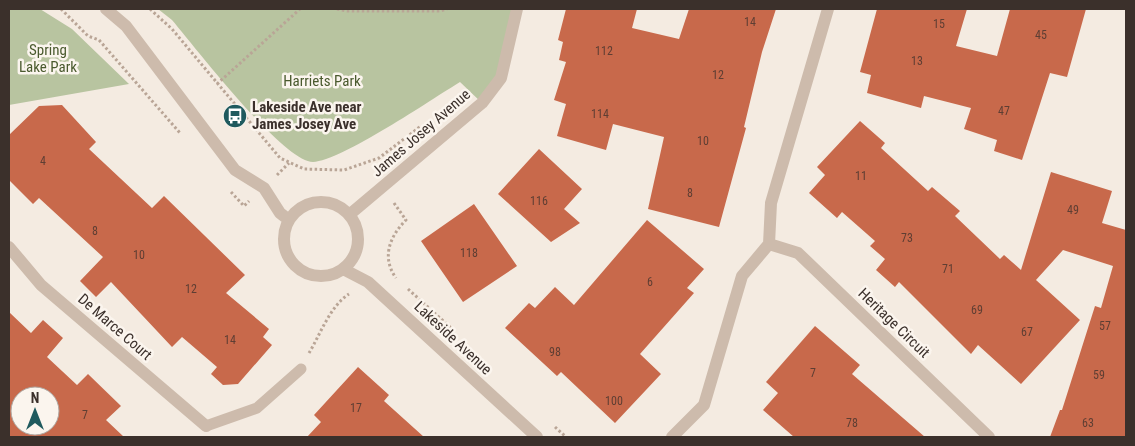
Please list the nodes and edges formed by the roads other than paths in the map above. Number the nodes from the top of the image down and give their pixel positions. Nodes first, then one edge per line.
1 (106, 9) edge
2 (517, 9) edge
3 (828, 9) edge
4 (349, 215) junction
5 (289, 220) junction
6 (769, 244) junction
7 (9, 247) edge
8 (343, 270) junction
9 (300, 369) road end
10 (206, 426) joint
11 (537, 437) edge
12 (672, 437) edge
13 (989, 437) edge

1 - 5 street
2 - 4 street, James Josey Avenue
3 - 6 street
4 - 5 street
4 - 8 street
5 - 8 street
6 - 12 street
6 - 13 street, Heritage Circuit
7 - 10 street, De Marce Court
8 - 11 street, Lakeside Avenue
9 - 10 lane

